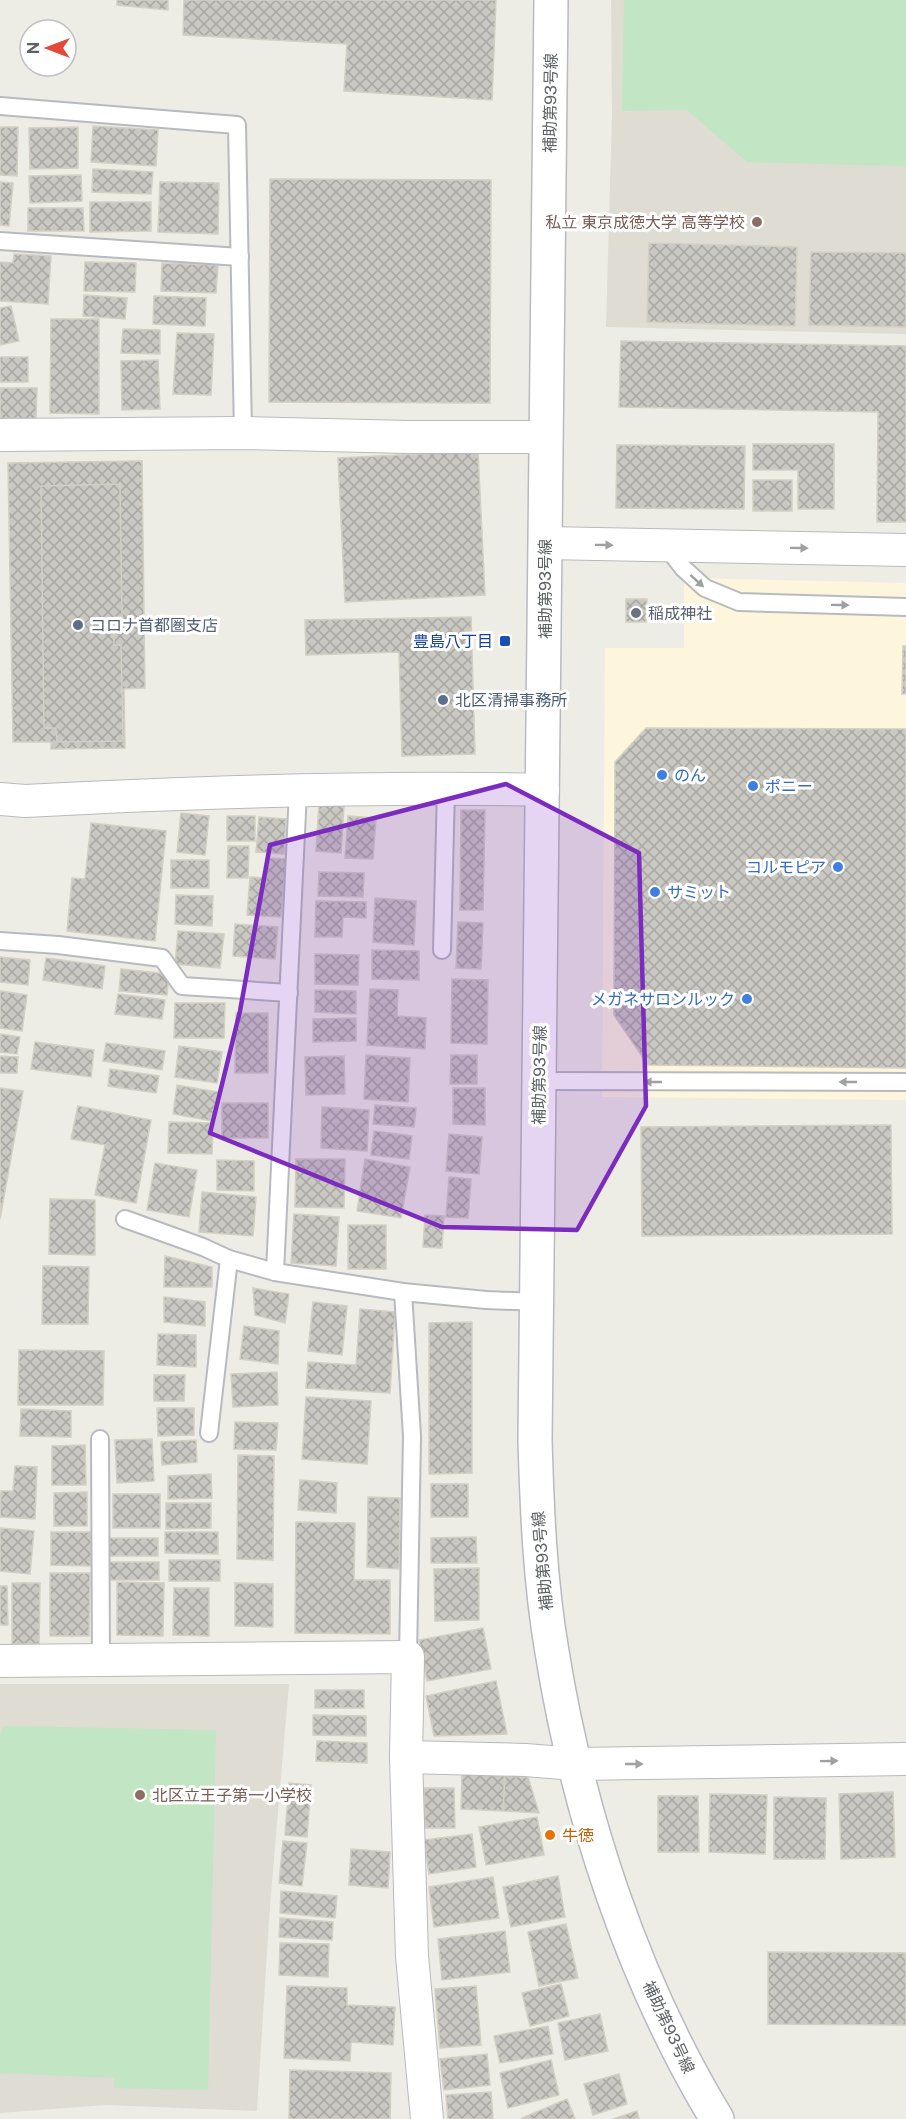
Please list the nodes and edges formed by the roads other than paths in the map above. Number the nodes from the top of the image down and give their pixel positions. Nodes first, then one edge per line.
1 (551, 0) edge
2 (0, 106) edge
3 (0, 242) edge
4 (240, 257) junction
5 (243, 433) junction
6 (0, 435) edge
7 (546, 437) junction
8 (545, 543) junction
9 (666, 546) junction
10 (906, 550) edge
11 (906, 607) edge
12 (446, 789) junction
13 (543, 790) junction
14 (298, 791) junction
15 (0, 799) edge
16 (0, 941) edge
17 (442, 950) dead end
18 (289, 993) junction
19 (539, 1082) junction
20 (906, 1082) edge
21 (125, 1219) dead end
22 (229, 1259) junction
23 (275, 1272) junction
24 (403, 1292) junction
25 (537, 1302) junction
26 (208, 1433) dead end
27 (100, 1439) dead end
28 (408, 1657) junction
29 (0, 1661) edge
30 (101, 1661) junction
31 (406, 1757) junction
32 (906, 1759) edge
33 (575, 1764) junction
34 (427, 2119) edge
35 (717, 2119) edge

1 - 7 street, 補助第93号線
2 - 4 lane
3 - 4 lane
4 - 5 lane
5 - 6 street
5 - 7 street
7 - 8 street, 補助第93号線
8 -> 9 street
8 - 13 street, 補助第93号線
9 -> 10 street
9 -> 11 lane
12 - 13 street
12 - 14 street
12 - 17 lane
13 - 19 street, 補助第93号線
14 - 15 street
14 - 18 lane
16 - 18 lane
18 - 23 lane
20 -> 19 lane
19 - 25 street, 補助第93号線
21 - 22 lane
22 - 23 lane
22 - 26 lane
23 - 24 lane
24 - 25 lane
24 - 28 lane
25 - 33 street, 補助第93号線
27 - 30 lane
28 - 30 street
28 - 31 street
29 - 30 street
31 - 33 street
31 - 34 street
33 -> 32 street
33 - 35 street, 補助第93号線

